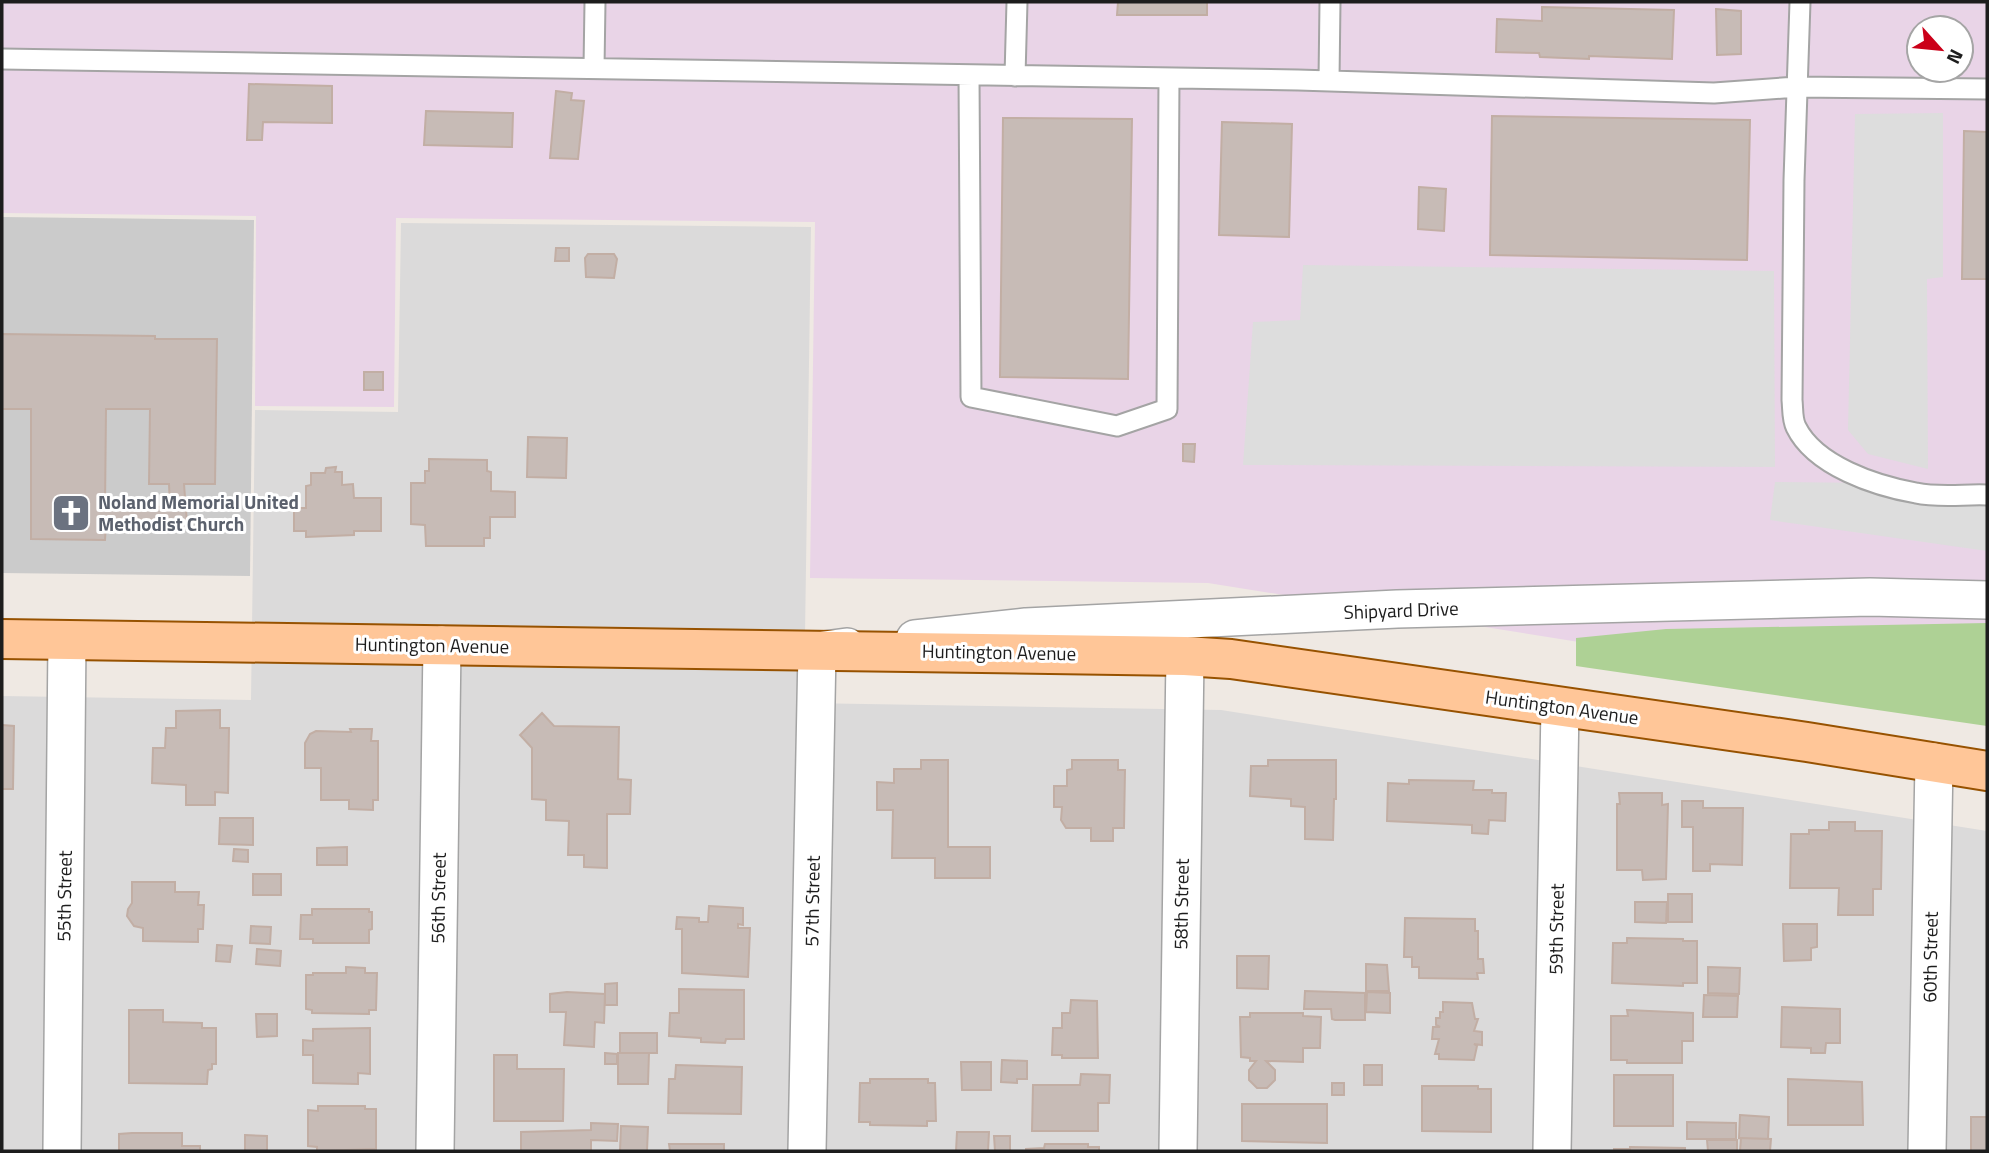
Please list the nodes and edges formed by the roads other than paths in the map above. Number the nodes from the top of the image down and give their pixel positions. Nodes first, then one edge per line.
1 (595, 2) edge
2 (1017, 2) edge
3 (1330, 2) edge
4 (1800, 2) edge
5 (2, 59) edge
6 (594, 68) junction
7 (969, 75) junction
8 (1015, 76) junction
9 (1170, 78) junction
10 (1329, 80) junction
11 (1797, 87) junction
12 (1987, 89) edge
13 (1987, 495) edge
14 (1987, 600) edge
15 (2, 639) edge
16 (67, 640) junction
17 (442, 645) junction
18 (817, 651) junction
19 (1185, 656) junction
20 (1560, 707) junction
21 (1934, 762) junction
22 (1987, 771) edge
23 (61, 1151) edge
24 (435, 1151) edge
25 (807, 1151) edge
26 (1178, 1151) edge
27 (1552, 1151) edge
28 (1927, 1151) edge

1 - 6 lane
2 - 8 lane
3 - 10 lane
4 - 11 lane
5 - 6 lane
6 - 7 lane
7 - 8 lane
7 - 9 lane
8 - 9 lane
9 - 10 lane
10 - 11 lane
11 - 12 lane
11 - 13 lane
14 - 18 street, Shipyard Drive
15 - 16 main road, Huntington Avenue
16 - 17 main road, Huntington Avenue
16 - 23 street, 55th Street
17 - 18 main road, Huntington Avenue
17 - 24 street, 56th Street
18 - 19 main road, Huntington Avenue
18 - 25 street, 57th Street
19 - 20 main road, Huntington Avenue
19 - 26 street, 58th Street
20 - 21 main road, Huntington Avenue
20 - 27 street, 59th Street
21 - 22 main road, Huntington Avenue
21 - 28 street, 60th Street

